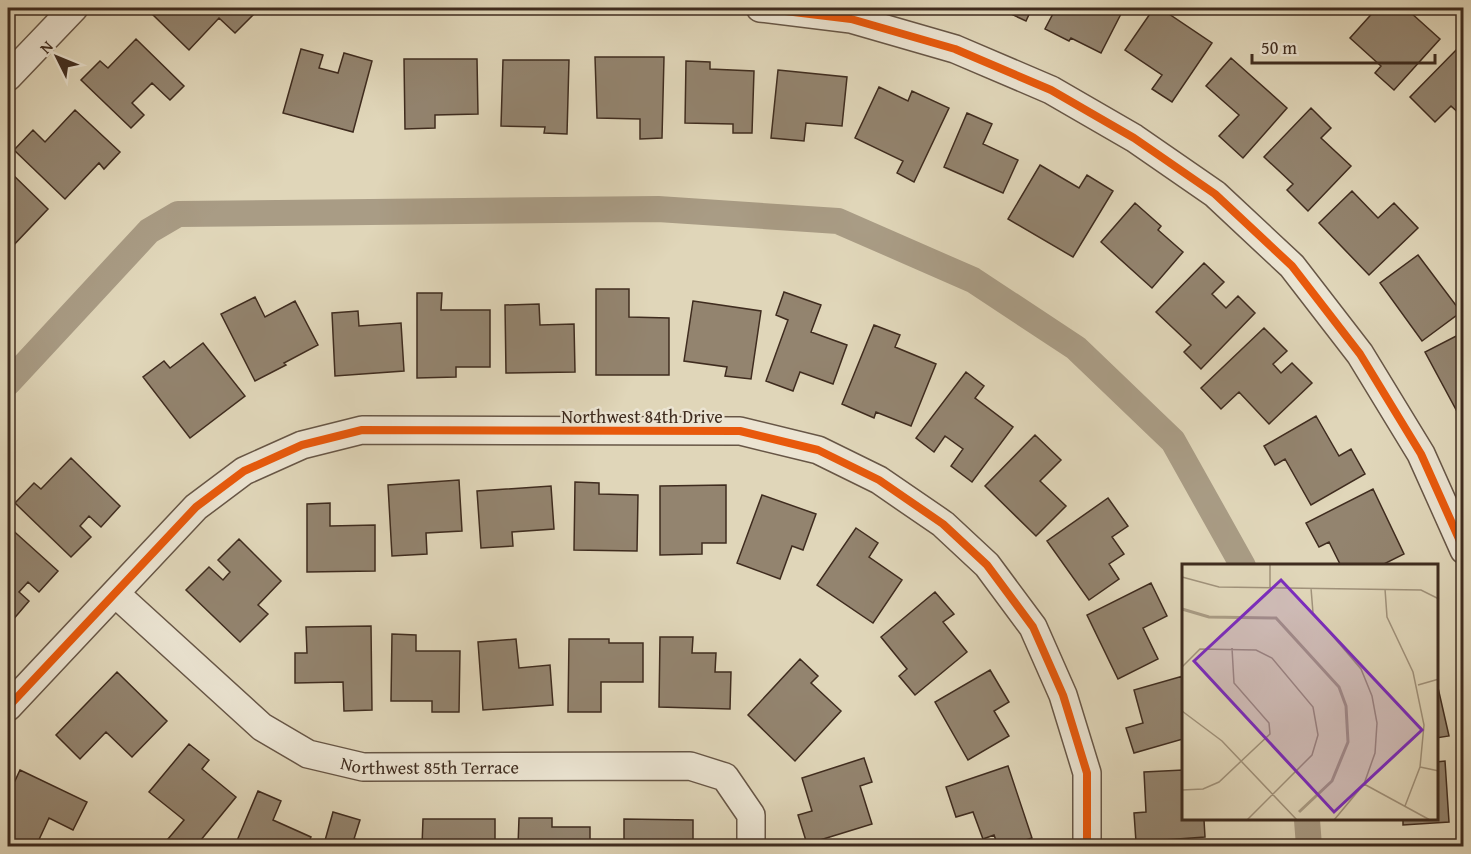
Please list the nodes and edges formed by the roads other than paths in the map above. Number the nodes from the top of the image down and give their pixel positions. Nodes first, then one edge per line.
1 (74, 8) edge
2 (760, 8) edge
3 (8, 77) edge
4 (1464, 550) edge
5 (116, 594) junction
6 (8, 707) edge
7 (752, 846) edge
8 (1087, 846) edge

1 - 3 street
2 - 4 street
5 - 6 street, Northwest 84th Drive
5 - 7 street, Northwest 85th Terrace
5 - 8 street, Northwest 84th Drive

